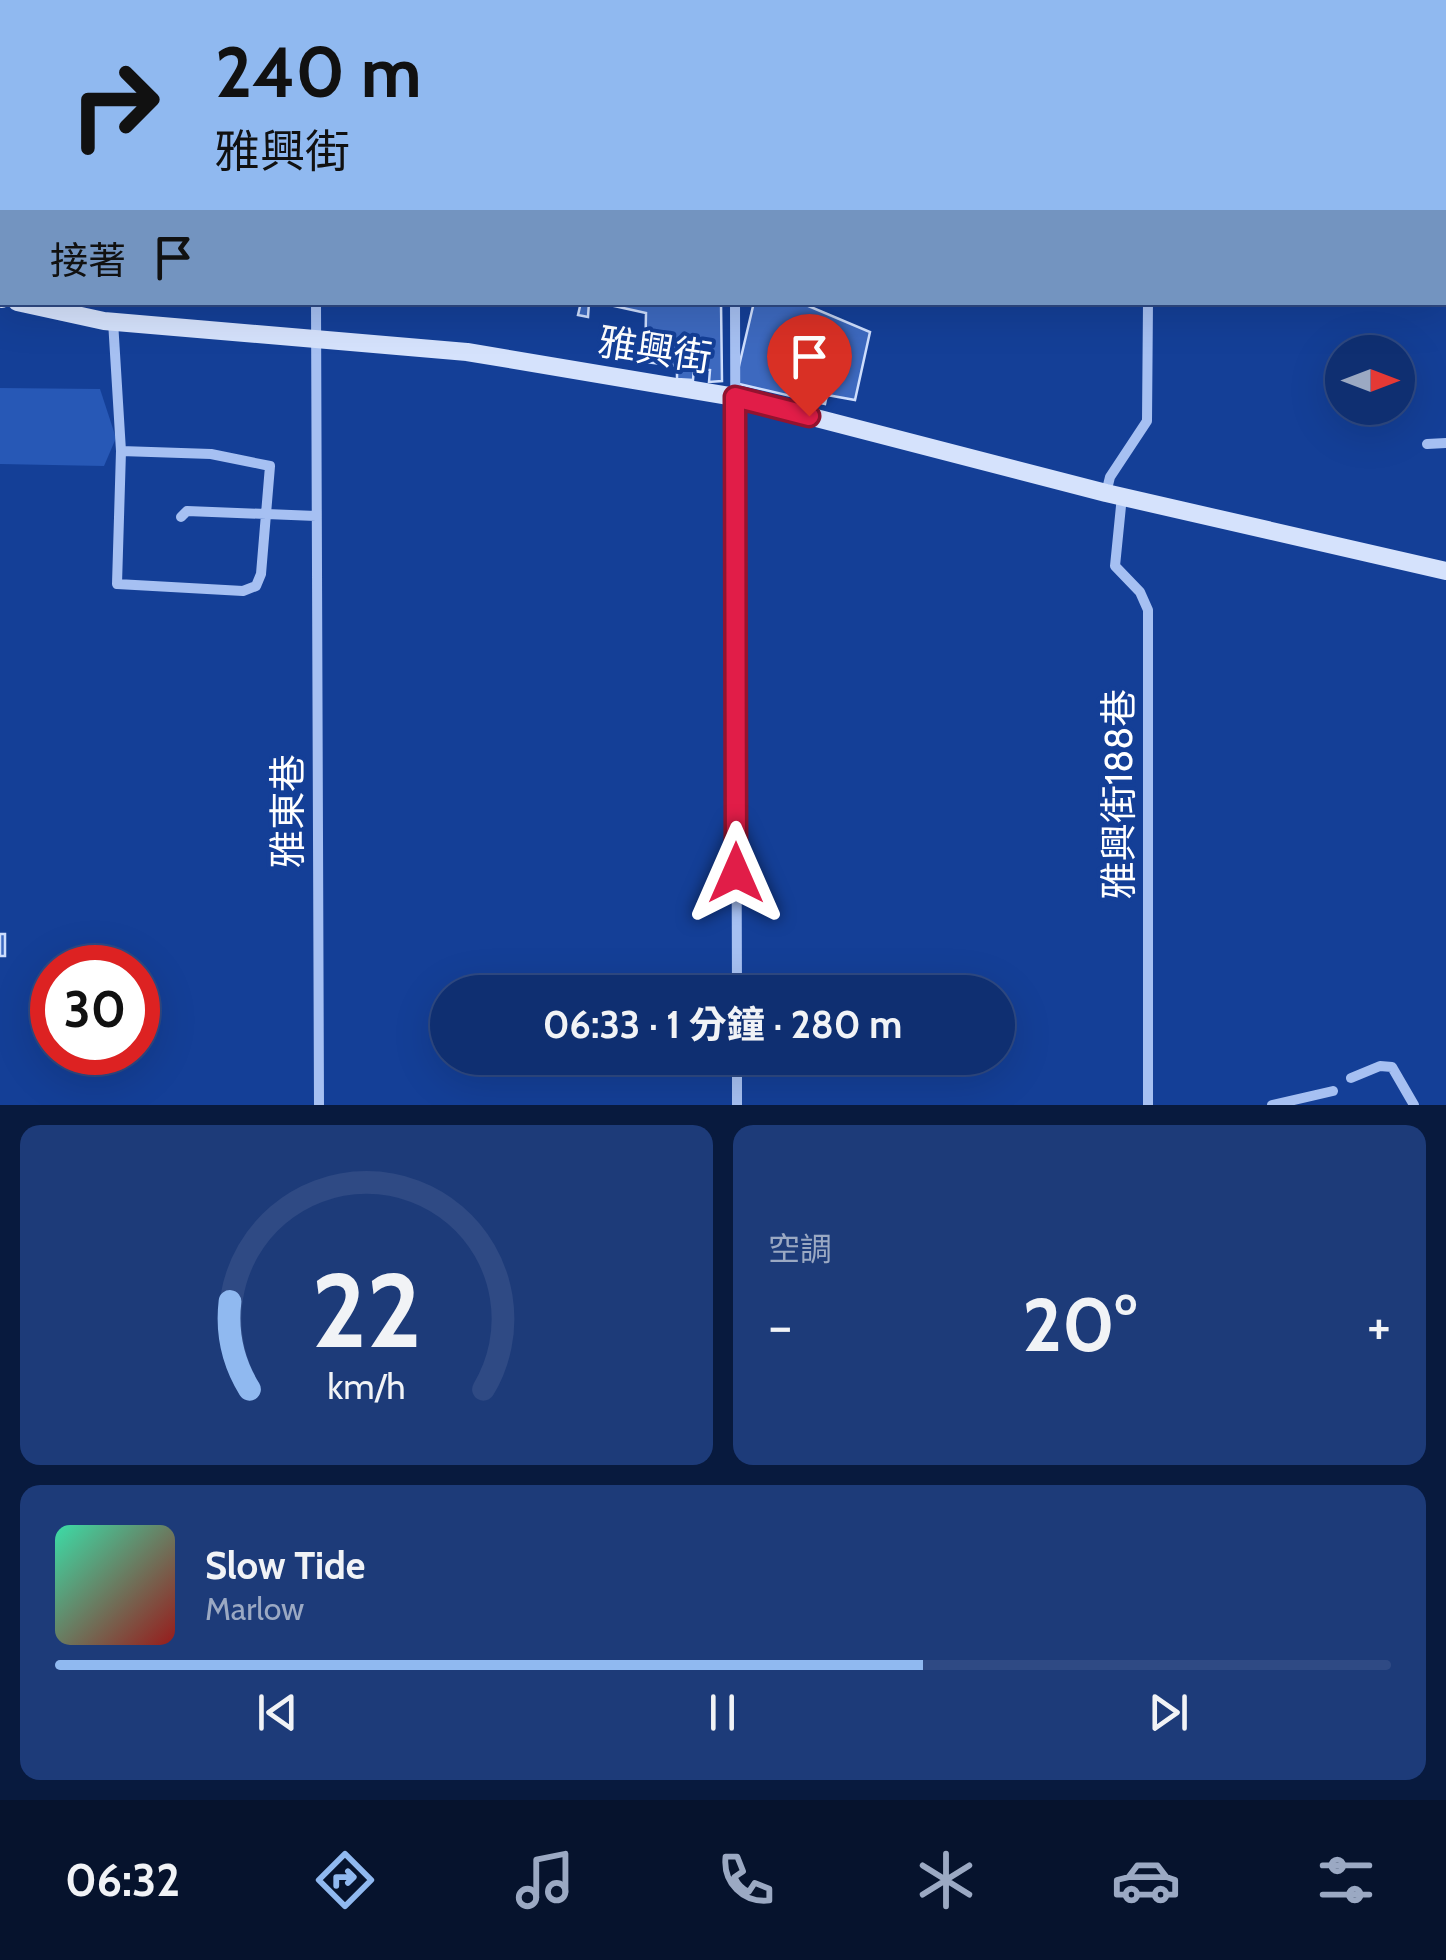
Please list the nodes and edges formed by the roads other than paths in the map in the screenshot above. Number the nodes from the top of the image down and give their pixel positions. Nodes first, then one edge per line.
1 (38, 305) edge
2 (316, 305) edge
3 (735, 305) edge
4 (1148, 305) edge
5 (108, 315) edge
6 (316, 338) junction
7 (735, 397) junction
8 (1428, 444) dead end
9 (1446, 444) edge
10 (121, 451) junction
11 (1114, 494) junction
12 (267, 513) junction
13 (316, 516) junction
14 (181, 517) dead end
15 (1446, 571) edge
16 (737, 975) edge
17 (737, 1075) edge
18 (1351, 1078) dead end
19 (1333, 1091) dead end
20 (320, 1105) edge
21 (737, 1105) edge
22 (1148, 1105) edge
23 (1272, 1105) edge
24 (1414, 1105) edge

1 - 5 street, 雅興街
2 - 6 street, 雅東巷
3 - 7 street
4 - 11 street
5 - 6 street, 雅興街
5 - 10 street
6 - 7 street, 雅興街
6 - 13 street, 雅東巷
7 - 11 street, 雅興街
7 - 16 street
8 - 9 street
10 - 12 street
10 - 12 street
11 - 15 street, 雅興街
11 - 22 street, 雅興街188巷
12 - 13 street
12 - 14 street
13 - 20 street, 雅東巷
17 - 21 street
18 - 24 street
19 - 23 street

